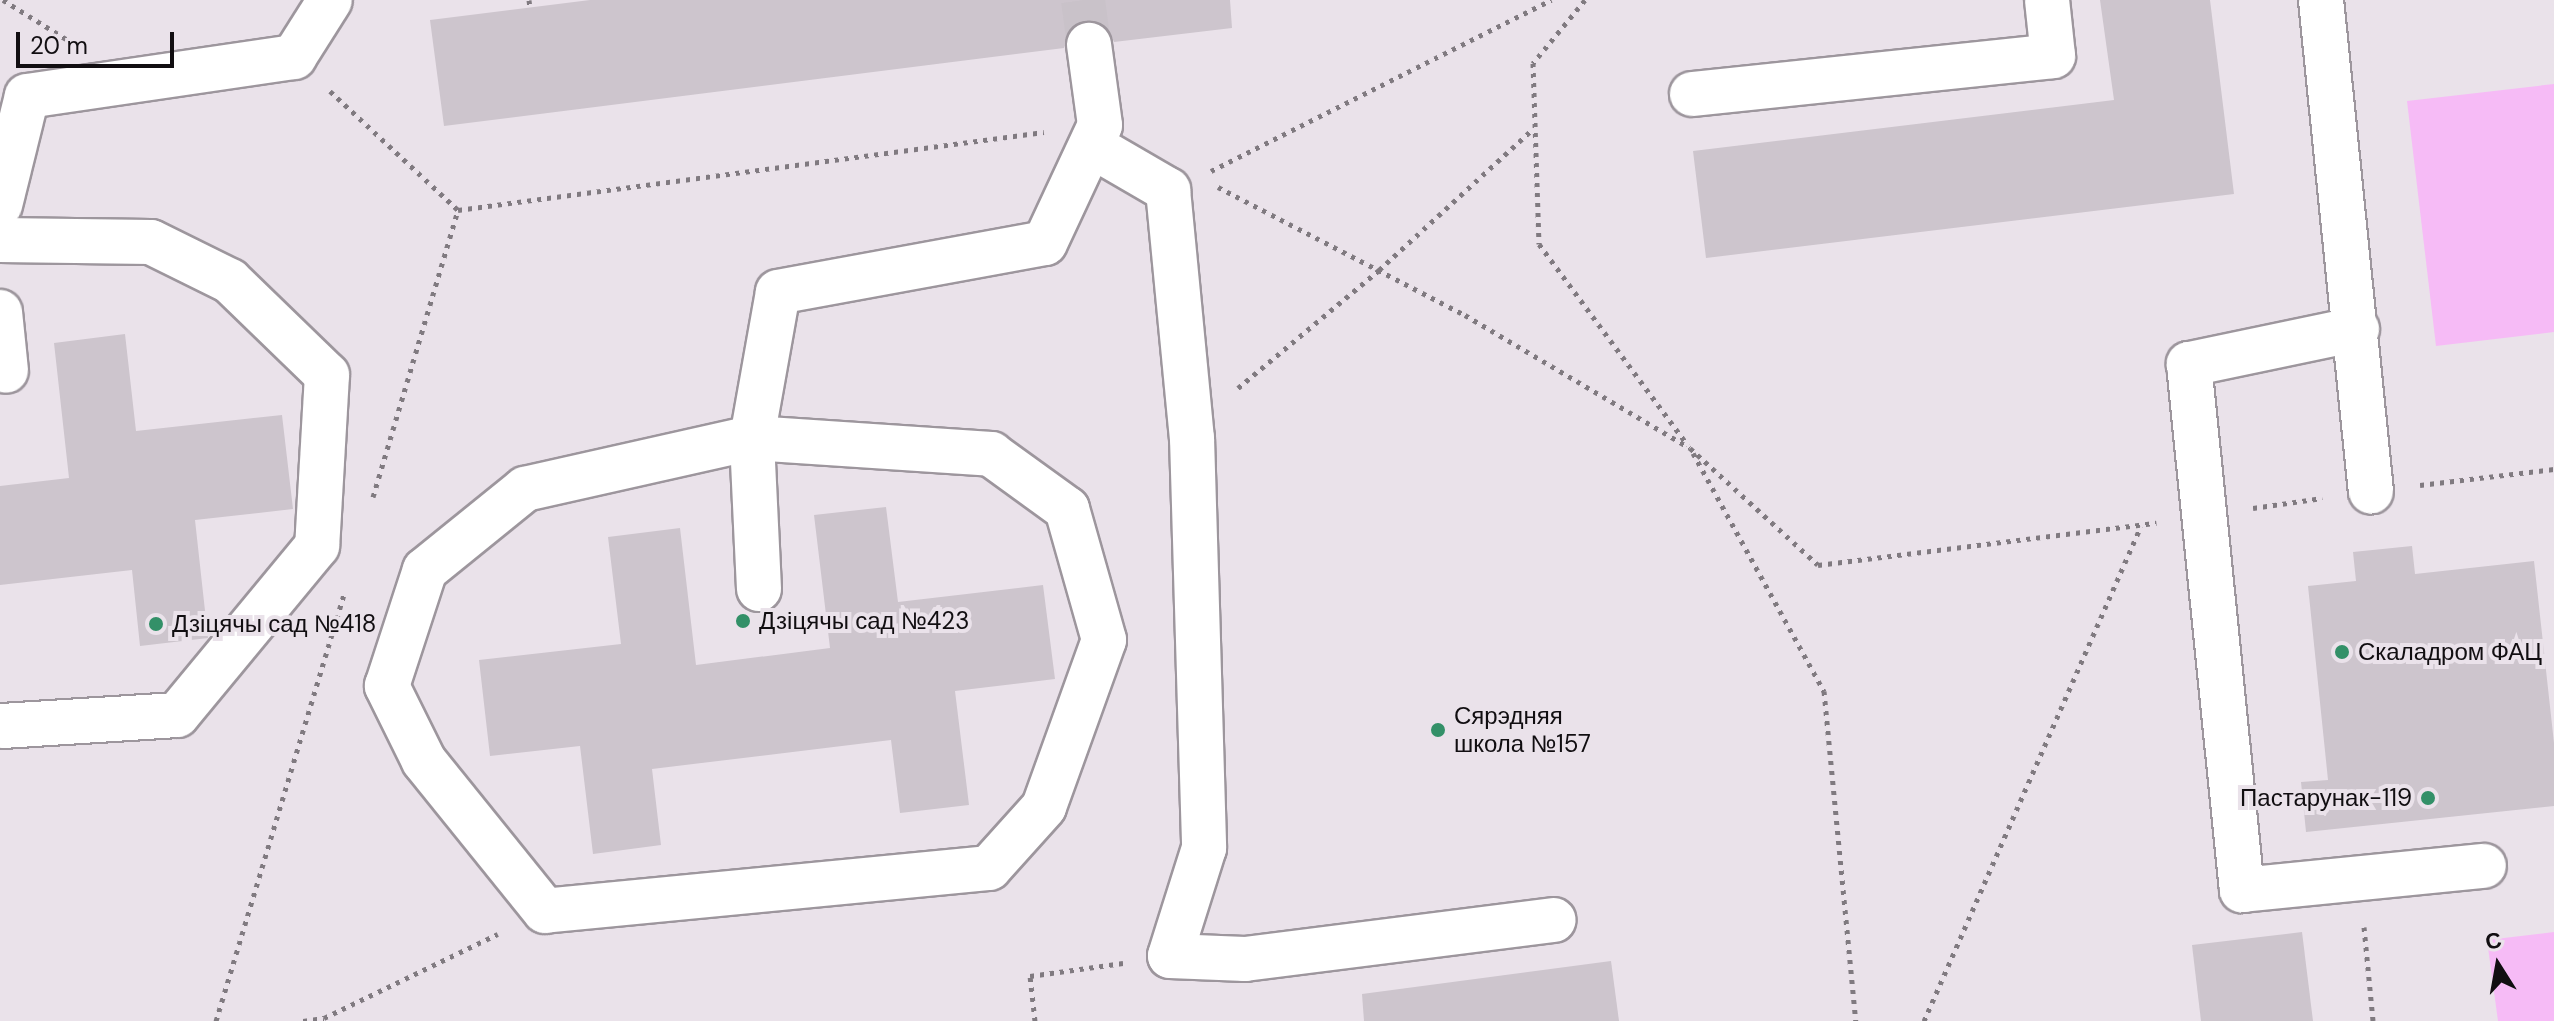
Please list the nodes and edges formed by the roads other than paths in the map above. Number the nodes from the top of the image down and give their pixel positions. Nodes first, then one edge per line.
1 (330, 0) edge
2 (2047, 0) edge
3 (2321, 0) edge
4 (1089, 45) tunnel mouth
5 (1692, 94) dead end
6 (1097, 136) junction
7 (0, 205) edge
8 (0, 240) edge
9 (0, 312) edge
10 (2357, 329) junction
11 (6, 371) dead end
12 (752, 438) junction
13 (2371, 491) dead end
14 (759, 589) dead end
15 (0, 726) edge
16 (2484, 866) dead end
17 (1554, 920) dead end

1 - 7 lane
2 - 5 lane
3 - 10 lane
4 - 6 lane
6 - 12 lane
6 - 17 lane
8 - 15 lane
9 - 11 lane
10 - 13 lane
10 - 16 lane
12 - 12 lane
12 - 14 lane

